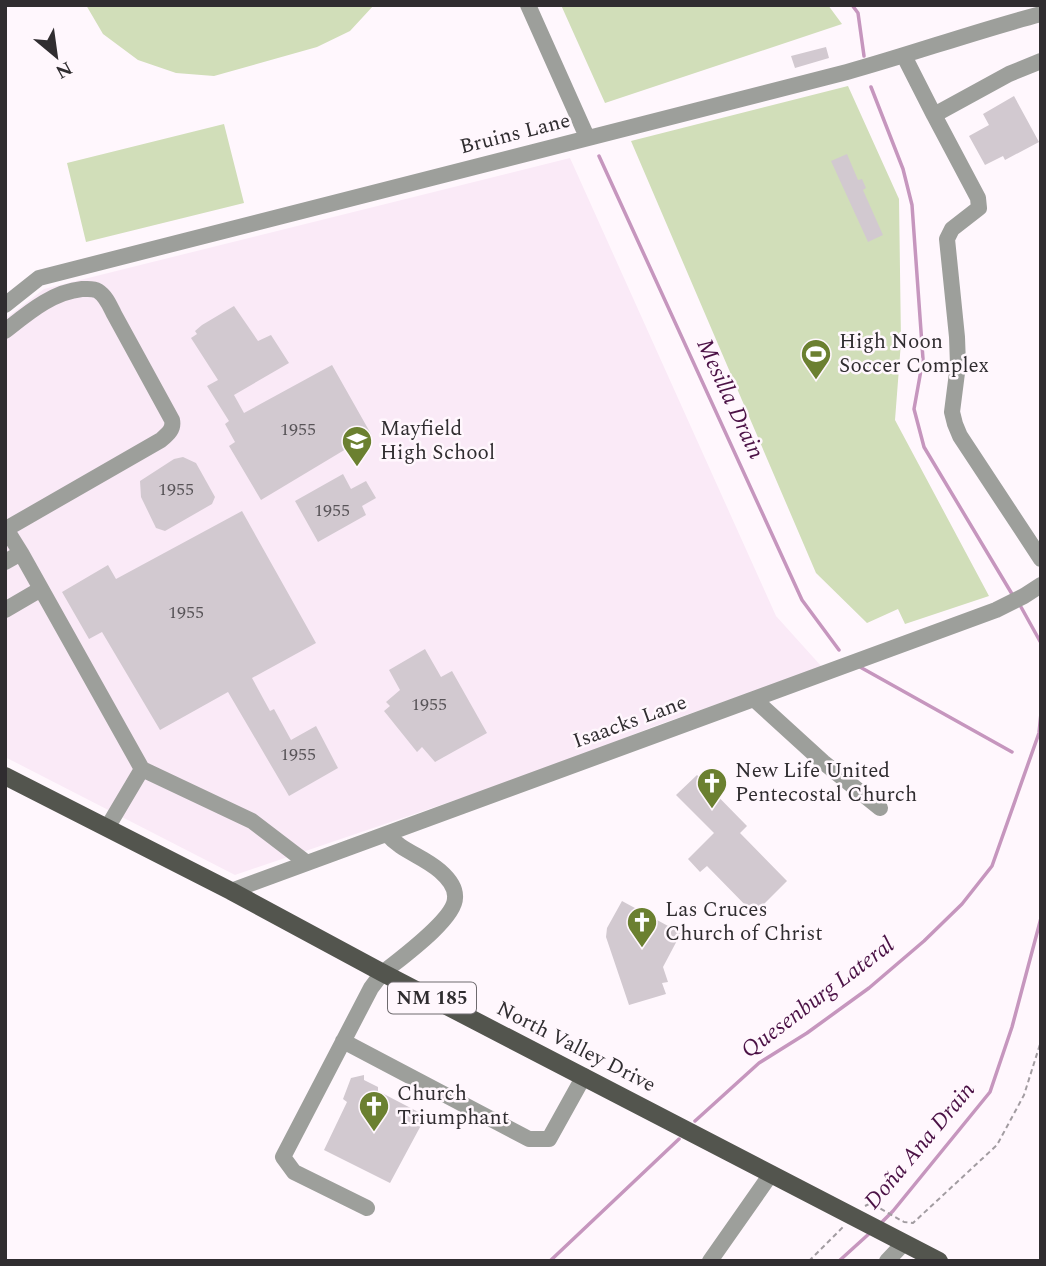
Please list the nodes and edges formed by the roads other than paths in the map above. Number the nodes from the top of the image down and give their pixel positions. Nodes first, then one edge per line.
1 (528, 5) edge
2 (1040, 17) edge
3 (904, 56) junction
4 (1041, 61) edge
5 (934, 116) junction
6 (587, 137) junction
7 (5, 305) edge
8 (5, 331) edge
9 (5, 529) edge
10 (21, 553) junction
11 (1041, 559) edge
12 (5, 562) edge
13 (1041, 585) edge
14 (41, 589) junction
15 (5, 610) edge
16 (754, 699) junction
17 (142, 769) junction
18 (5, 776) edge
19 (880, 808) dead end
20 (107, 828) junction
21 (387, 834) junction
22 (307, 863) junction
23 (231, 891) junction
24 (383, 973) junction
25 (343, 1041) junction
26 (584, 1076) junction
27 (771, 1174) junction
28 (367, 1208) dead end
29 (898, 1240) junction
30 (710, 1261) edge
31 (887, 1261) edge
32 (939, 1261) edge

1 - 6 street
2 - 3 street, Bruins Lane
3 - 5 street
3 - 6 street, Bruins Lane
4 - 5 street
5 - 11 street
6 - 7 street, Bruins Lane
8 - 9 street
9 - 10 street
10 - 12 street
10 - 14 street
13 - 16 street, Isaacks Lane
14 - 15 street
14 - 17 street
16 - 19 street
16 - 21 street, Isaacks Lane
17 - 20 street
17 - 22 street
18 - 20 main road, North Valley Drive / NM 185
20 - 23 main road, North Valley Drive / NM 185
21 - 22 street, Isaacks Lane
21 - 24 street
22 - 23 street, Isaacks Lane
23 - 24 main road, North Valley Drive / NM 185
24 - 25 street
24 - 26 main road, North Valley Drive / NM 185
25 - 26 street
25 - 28 street
26 - 27 main road, North Valley Drive / NM 185
27 - 29 main road, North Valley Drive / NM 185
27 - 30 street
29 - 31 street
29 - 32 main road, North Valley Drive / NM 185

